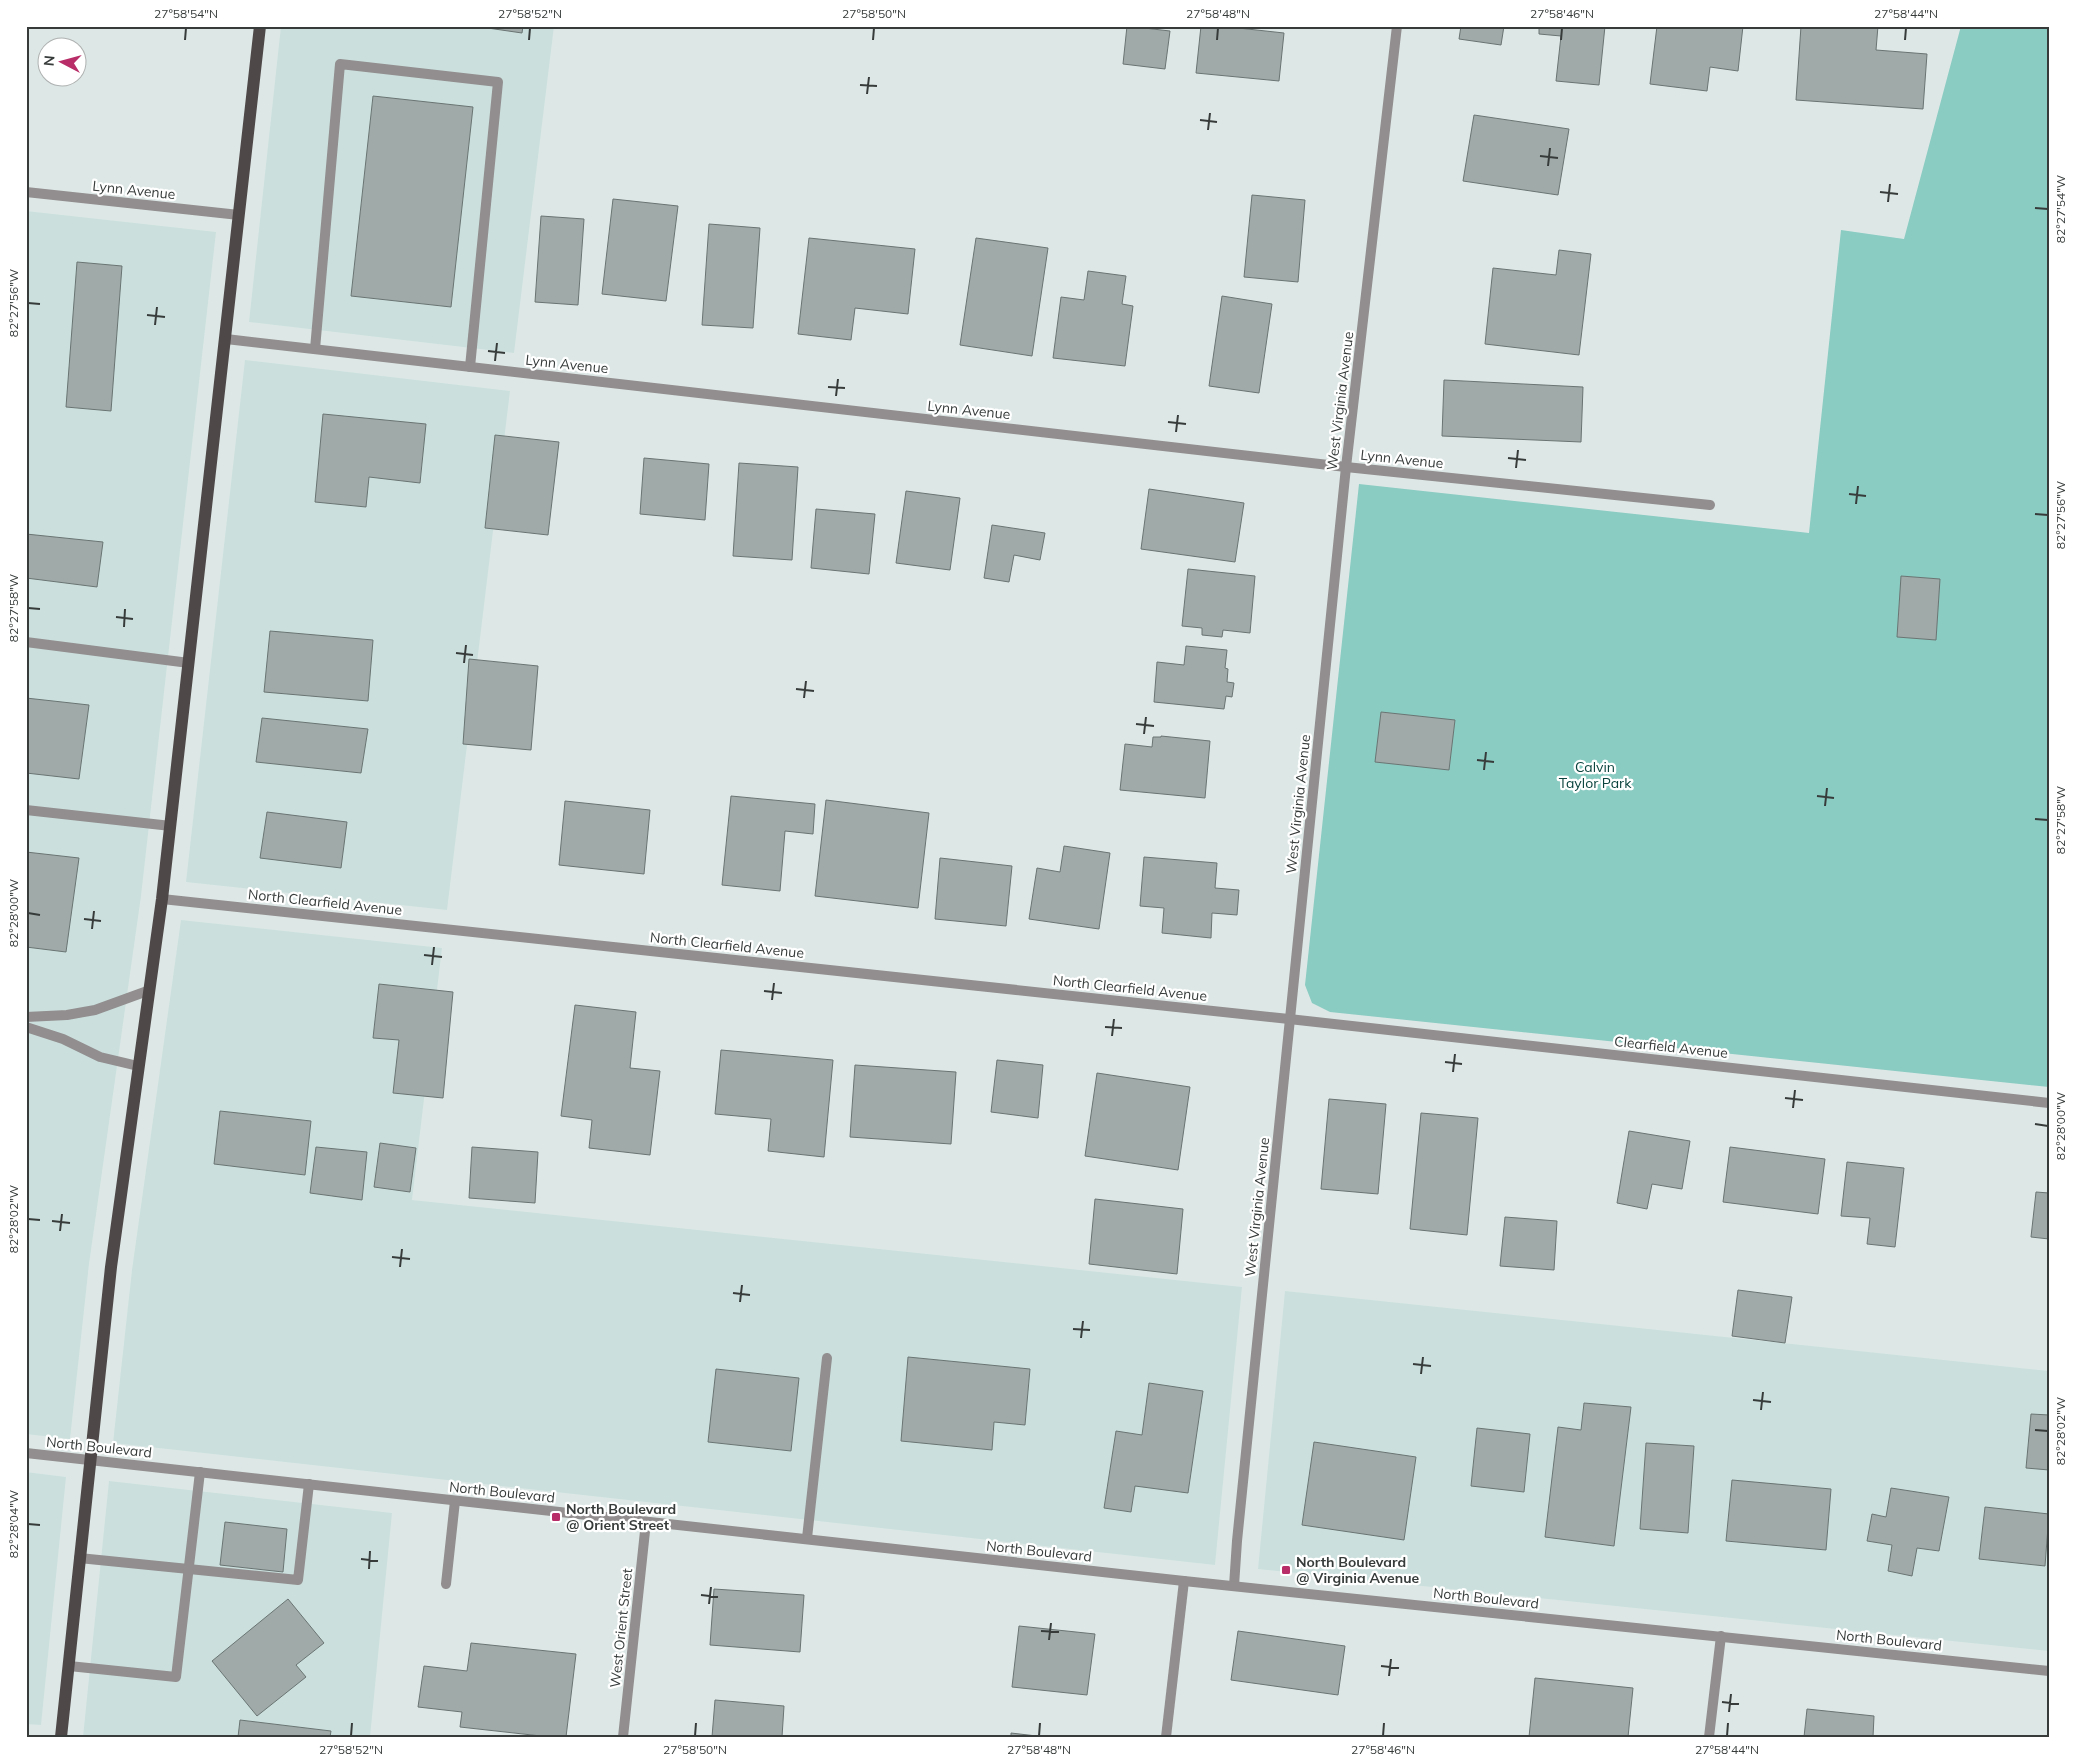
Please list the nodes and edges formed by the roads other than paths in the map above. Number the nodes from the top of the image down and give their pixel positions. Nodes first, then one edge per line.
1 (260, 26) edge
2 (1397, 26) edge
3 (26, 192) edge
4 (239, 215) junction
5 (226, 339) junction
6 (315, 349) junction
7 (470, 367) junction
8 (1346, 467) junction
9 (1710, 506) dead end
10 (26, 642) edge
11 (189, 663) junction
12 (26, 810) edge
13 (170, 826) junction
14 (162, 898) junction
15 (150, 990) junction
16 (26, 1017) edge
17 (1290, 1019) junction
18 (26, 1027) edge
19 (138, 1066) junction
20 (2049, 1103) edge
21 (827, 1358) dead end
22 (26, 1453) edge
23 (90, 1460) junction
24 (200, 1472) junction
25 (309, 1484) junction
26 (455, 1501) junction
27 (646, 1522) junction
28 (807, 1538) junction
29 (79, 1558) junction
30 (189, 1569) junction
31 (1184, 1581) junction
32 (446, 1584) dead end
33 (1234, 1586) junction
34 (1721, 1636) junction
35 (69, 1666) junction
36 (2049, 1671) edge
37 (61, 1737) edge
38 (623, 1737) edge
39 (1166, 1737) edge
40 (1709, 1737) edge

1 - 4 main road
2 - 8 street, West Virginia Avenue
3 - 4 street, Lynn Avenue
4 - 5 main road
5 - 6 street, Lynn Avenue
5 - 11 main road
6 - 7 street, Lynn Avenue
6 - 7 street
7 - 8 street, Lynn Avenue
8 - 9 street, Lynn Avenue
8 - 17 street, West Virginia Avenue
10 - 11 street
11 - 13 main road
12 - 13 street
13 - 14 main road
14 - 15 main road
14 - 17 street, North Clearfield Avenue
15 - 16 street
15 - 19 main road
17 - 20 street, Clearfield Avenue
17 - 33 street, West Virginia Avenue
18 - 19 street
19 - 23 main road
21 - 28 street
22 - 23 street, North Boulevard
23 - 24 street, North Boulevard
23 - 29 main road
24 - 25 street, North Boulevard
24 - 30 street
25 - 26 street, North Boulevard
25 - 30 street
26 - 27 street, North Boulevard
26 - 32 street
27 - 28 street, North Boulevard
27 - 38 street, West Orient Street
28 - 31 street, North Boulevard
29 - 30 street
29 - 35 main road
30 - 35 street
31 - 33 street, North Boulevard
31 - 39 street
33 - 34 street, North Boulevard
34 - 36 street, North Boulevard
34 - 40 street
35 - 37 main road

